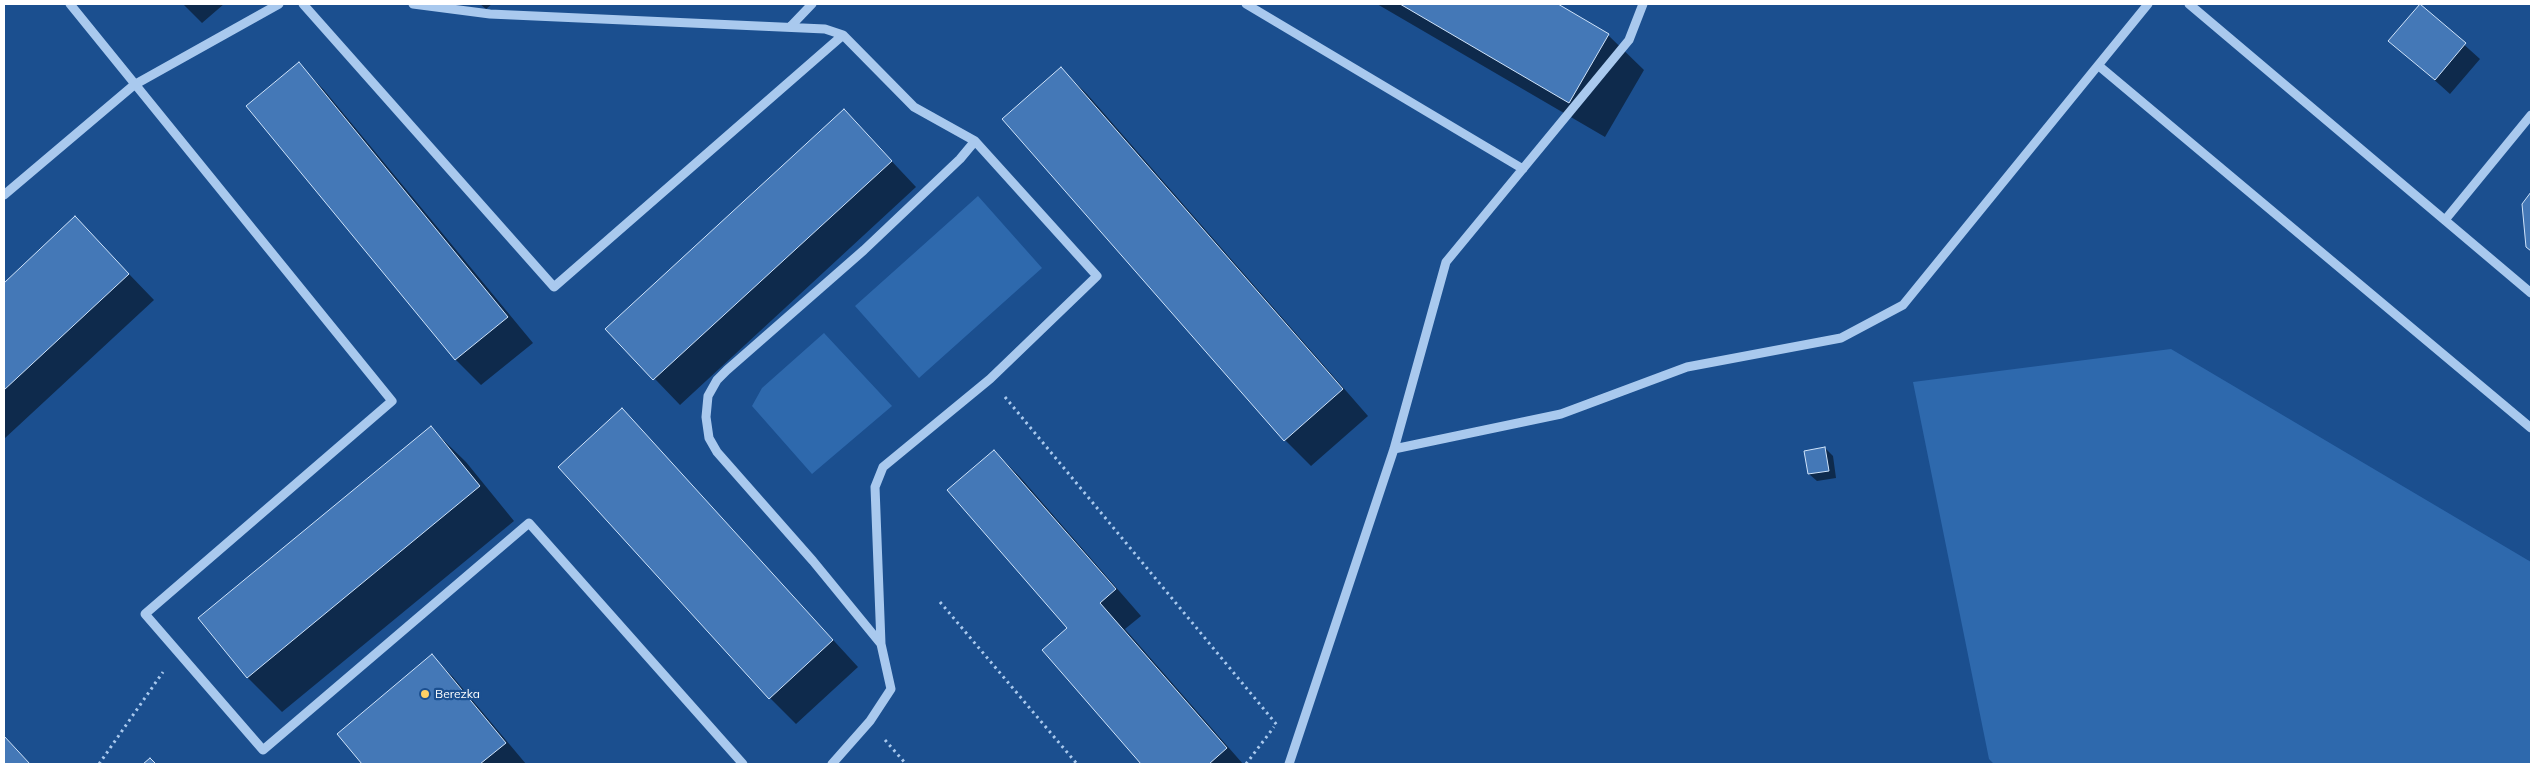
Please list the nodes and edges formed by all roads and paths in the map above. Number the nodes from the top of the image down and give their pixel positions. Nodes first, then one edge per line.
1 (70, 4) edge
2 (279, 4) edge
3 (303, 4) edge
4 (413, 4) edge
5 (812, 4) edge
6 (1246, 4) edge
7 (1643, 4) edge
8 (2148, 4) edge
9 (2189, 4) edge
10 (790, 27) junction
11 (843, 35) junction
12 (2099, 66) junction
13 (134, 85) junction
14 (2531, 116) edge
15 (975, 141) junction
16 (1523, 169) junction
17 (4, 195) edge
18 (2445, 220) junction
19 (2531, 293) edge
20 (990, 379) junction
21 (2531, 428) edge
22 (1394, 449) junction
23 (940, 602) dead end
24 (882, 644) junction
25 (178, 652) junction
26 (870, 722) junction
27 (1276, 724) junction
28 (1300, 731) junction
29 (100, 764) edge
30 (743, 764) edge
31 (832, 764) edge
32 (906, 764) edge
33 (1077, 764) edge
34 (1246, 764) edge
35 (1289, 764) edge

1 - 13 lane
2 - 13 lane
3 - 11 lane
4 - 10 lane
5 - 10 lane
6 - 16 lane
7 - 16 lane
8 - 12 lane
9 - 18 lane
10 - 11 lane
11 - 15 lane
12 - 21 lane
12 - 22 lane
13 - 17 lane
13 - 25 lane
14 - 18 lane
15 - 20 lane
15 - 24 lane
16 - 22 lane
18 - 19 lane
20 - 24 lane
20 - 27 path
22 - 28 lane
23 - 33 path
24 - 26 lane
25 - 29 path
25 - 30 lane
26 - 31 lane
26 - 32 path
27 - 28 path
27 - 34 path
28 - 35 lane

